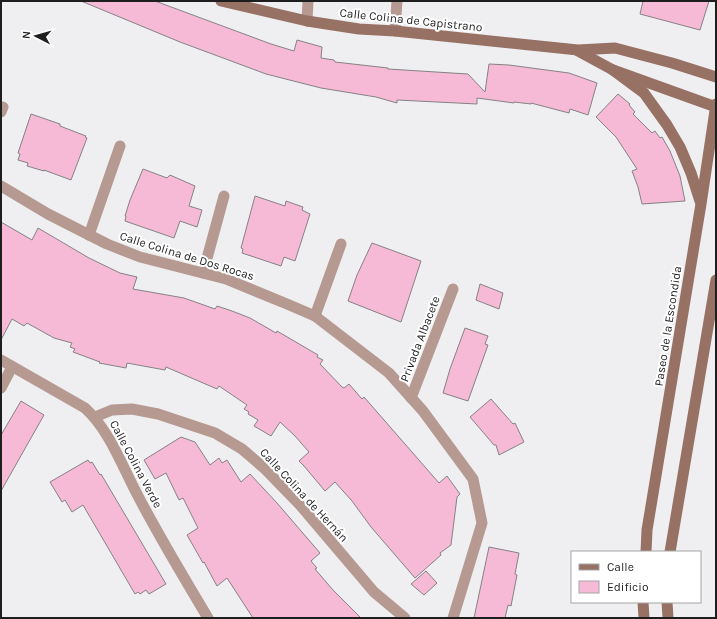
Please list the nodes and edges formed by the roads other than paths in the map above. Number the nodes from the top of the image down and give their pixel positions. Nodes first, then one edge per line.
1 (221, 1) edge
2 (308, 1) edge
3 (397, 1) edge
4 (307, 21) junction
5 (395, 31) junction
6 (578, 50) junction
7 (613, 70) junction
8 (716, 77) edge
9 (716, 106) edge
10 (120, 146) dead end
11 (1, 186) edge
12 (224, 196) dead end
13 (701, 204) junction
14 (89, 235) junction
15 (341, 244) dead end
16 (203, 274) junction
17 (716, 280) edge
18 (453, 289) dead end
19 (315, 316) junction
20 (1, 360) edge
21 (12, 367) junction
22 (1, 388) edge
23 (411, 398) junction
24 (95, 417) junction
25 (646, 551) edge
26 (670, 551) edge
27 (643, 603) edge
28 (667, 603) edge
29 (207, 617) edge
30 (406, 618) edge
31 (453, 618) edge
32 (644, 618) edge
33 (668, 618) edge

1 - 4 main road, Calle Colina de Capistrano
2 - 4 street
3 - 5 street
4 - 5 main road, Calle Colina de Capistrano
5 - 6 main road, Calle Colina de Capistrano
6 - 7 main road, Calle Colina de Capistrano
6 - 8 main road, Calle Colina de Capistrano
7 - 9 main road, Calle Colina de Capistrano
7 - 13 main road
9 - 13 main road, Paseo de la Escondida
10 - 14 street
11 - 14 street, Calle Colina de Dos Rocas
12 - 16 street
13 - 25 main road, Paseo de la Escondida
14 - 16 street, Calle Colina de Dos Rocas
15 - 19 street
16 - 19 street, Calle Colina de Dos Rocas
17 - 26 main road
18 - 23 street, Privada Albacete
19 - 23 street, Calle Colina de Dos Rocas
20 - 21 street, Calle Colina Verde
21 - 22 street
21 - 24 street, Calle Colina Verde
23 - 31 street, Calle Colina de Dos Rocas
24 - 29 street, Calle Colina Verde
24 - 30 street, Calle Colina de Hernán
27 - 32 main road
28 - 33 main road

